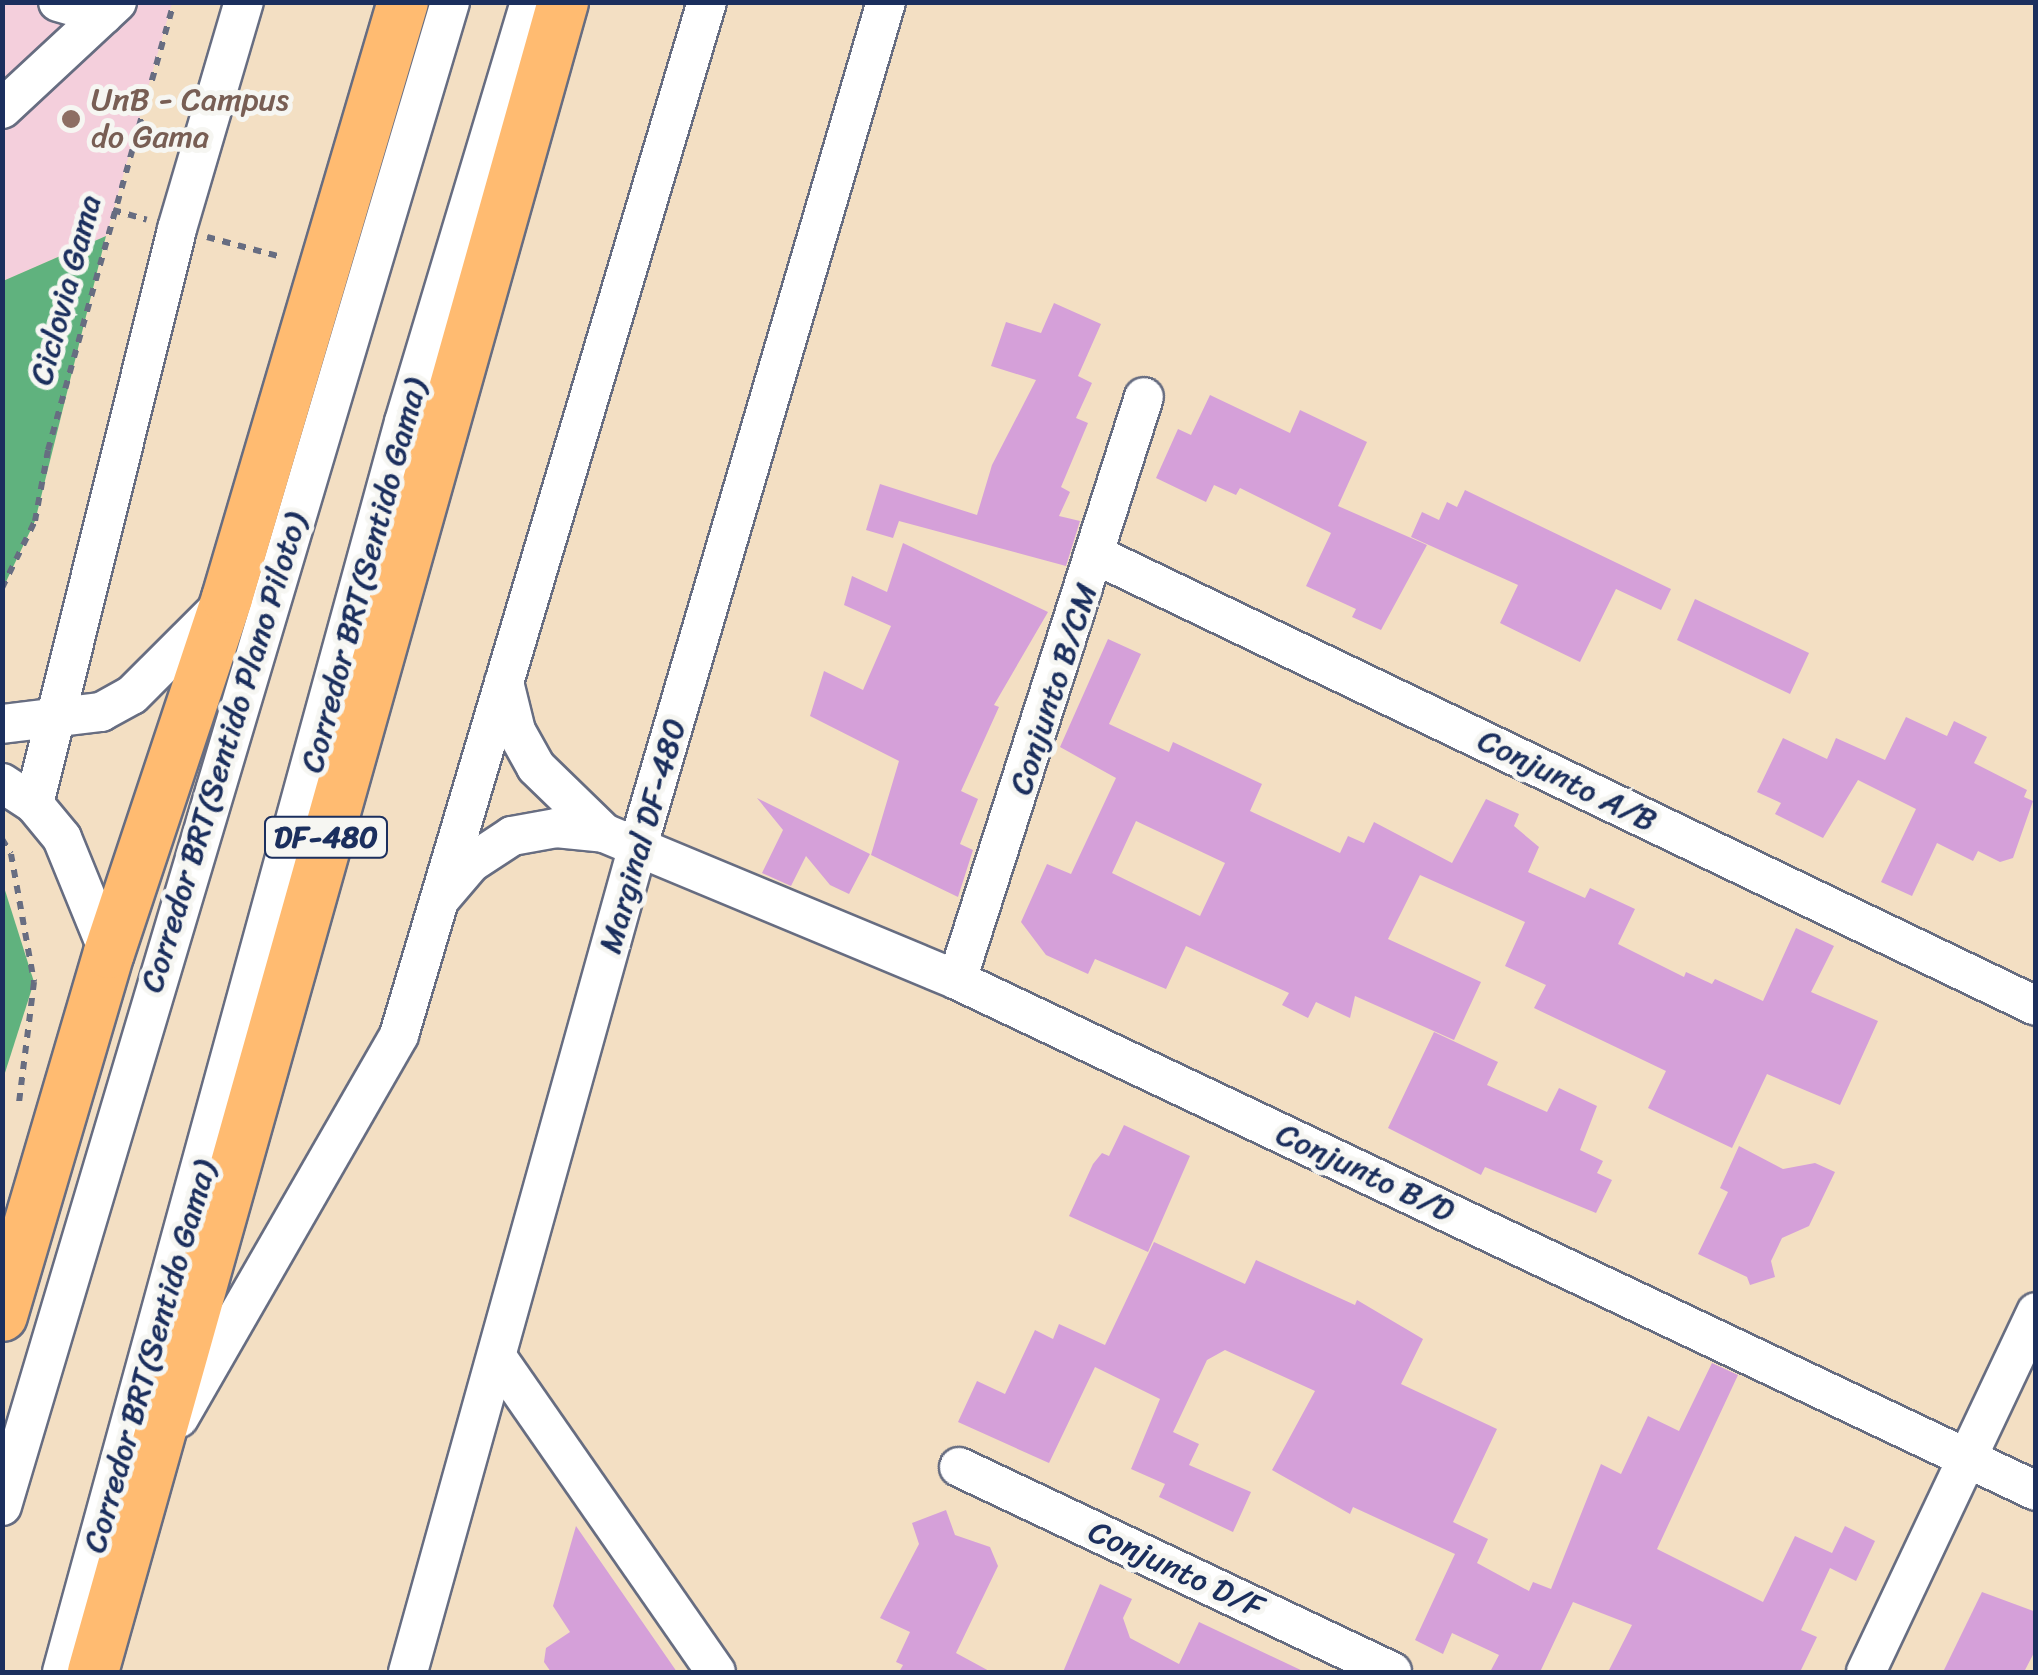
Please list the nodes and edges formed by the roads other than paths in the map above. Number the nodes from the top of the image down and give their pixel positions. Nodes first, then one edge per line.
1 (58, 2) edge
2 (244, 2) edge
3 (403, 2) edge
4 (450, 2) edge
5 (530, 2) edge
6 (562, 2) edge
7 (707, 2) edge
8 (886, 2) edge
9 (110, 9) edge
10 (2, 109) edge
11 (1144, 396) dead end
12 (1098, 556) junction
13 (227, 598) junction
14 (504, 678) junction
15 (52, 720) junction
16 (2, 724) edge
17 (18, 794) edge
18 (621, 840) junction
19 (442, 897) junction
20 (110, 954) junction
21 (958, 980) junction
22 (2036, 1006) edge
23 (2036, 1312) edge
24 (2, 1316) edge
25 (500, 1360) junction
26 (1964, 1456) junction
27 (153, 1464) junction
28 (959, 1467) dead end
29 (2036, 1490) edge
30 (2, 1506) edge
31 (62, 1672) edge
32 (93, 1672) edge
33 (408, 1672) edge
34 (716, 1672) edge
35 (1392, 1672) edge
36 (1866, 1672) edge

1 - 9 street
2 - 15 street
3 - 13 main road
4 - 30 street, Corredor BRT(Sentido Plano Piloto)
5 - 31 street, Corredor BRT(Sentido Gama)
6 - 27 main road, DF-480
7 - 14 street
8 - 18 street, Marginal DF-480
9 - 10 street
11 - 12 street, Conjunto B/CM
12 - 21 street, Conjunto B/CM
12 - 22 street, Conjunto A/B
13 - 15 street
13 - 20 main road
14 - 18 street
14 - 19 street
15 - 16 street
15 - 17 street
17 - 20 street
18 - 19 street
18 - 21 street, Conjunto B/D
18 - 25 street, Marginal DF-480
19 - 27 street
20 - 24 main road
21 - 26 street, Conjunto B/D
23 - 26 street
25 - 33 street, Marginal DF-480
25 - 34 street
26 - 29 street, Conjunto B/D
26 - 36 street
27 - 32 main road, DF-480
28 - 35 street, Conjunto D/F

